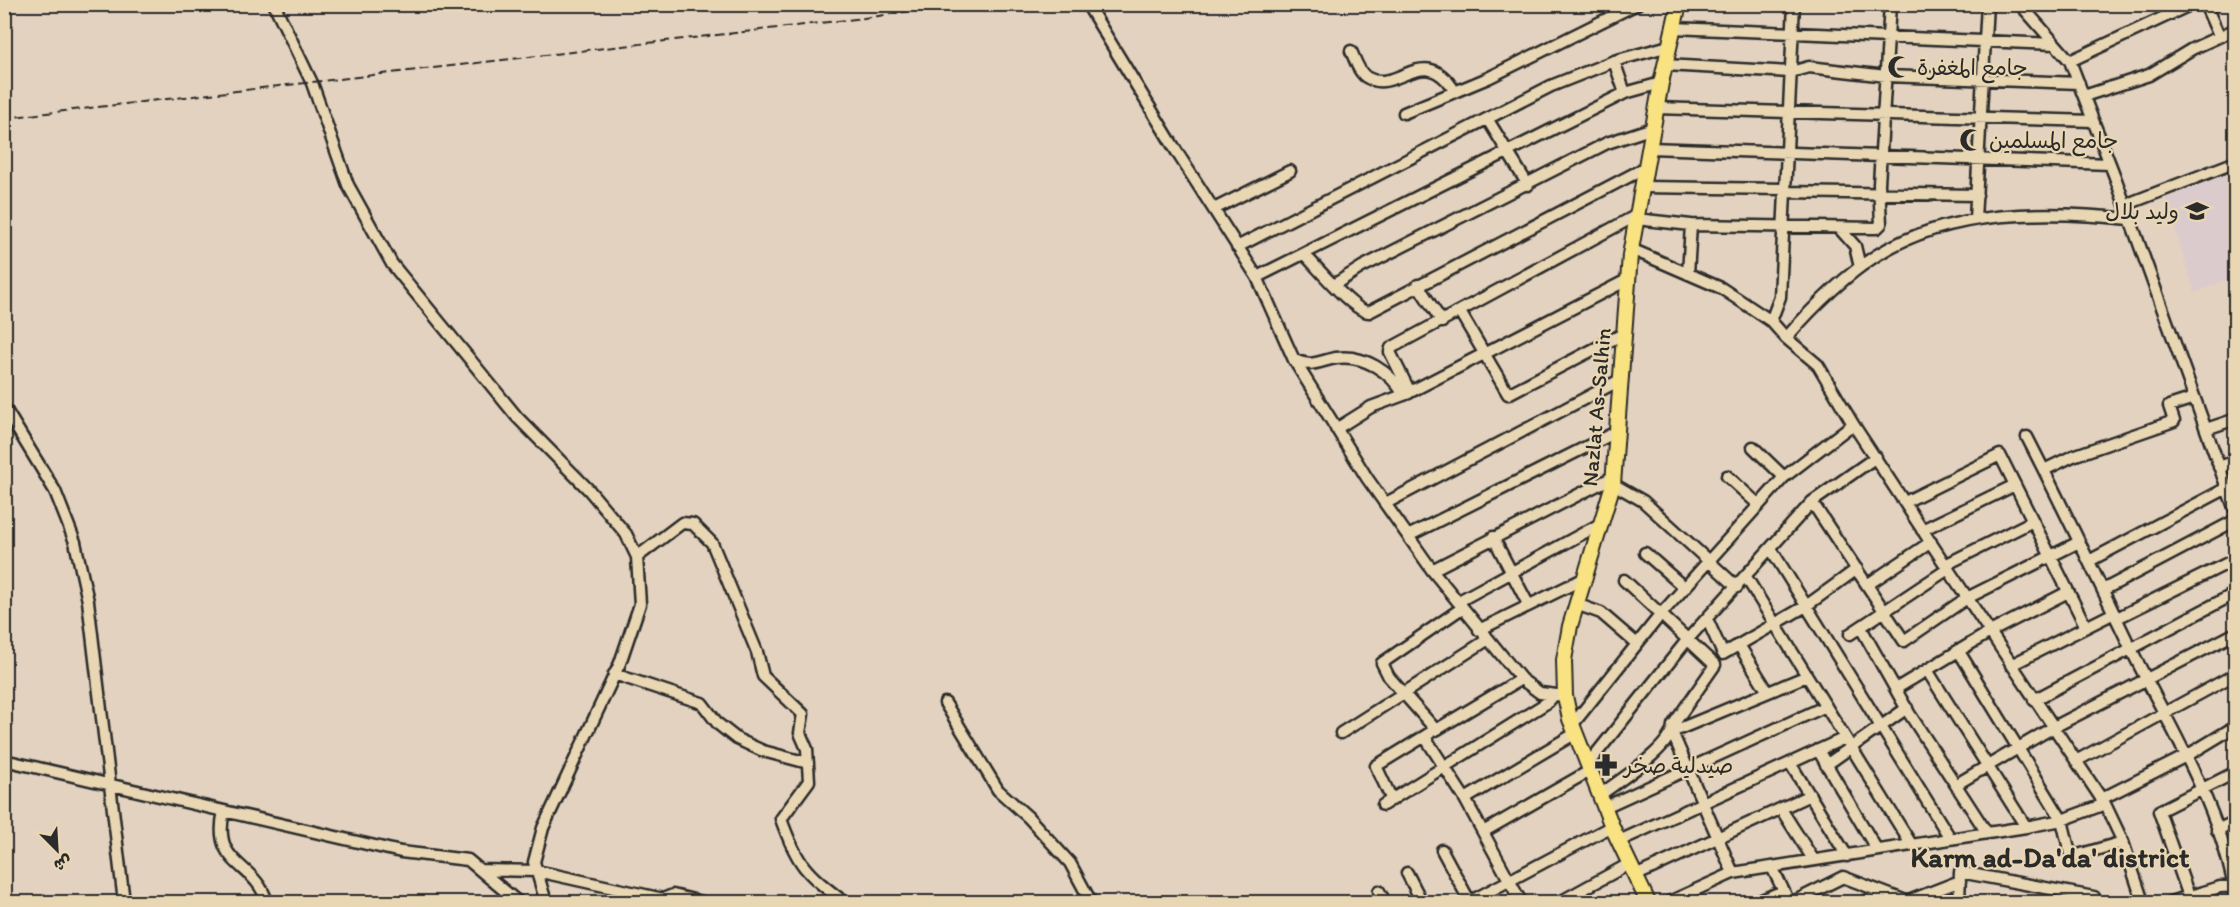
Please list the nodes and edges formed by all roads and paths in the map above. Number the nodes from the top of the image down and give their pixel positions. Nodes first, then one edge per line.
1 (274, 4) edge
2 (1088, 4) edge
3 (1637, 4) edge
4 (1679, 4) edge
5 (1794, 4) edge
6 (1890, 4) edge
7 (1987, 4) edge
8 (2020, 4) edge
9 (2192, 4) edge
10 (2205, 4) edge
11 (1673, 28) junction
12 (2235, 29) edge
13 (1793, 33) junction
14 (2219, 36) junction
15 (1888, 38) junction
16 (1983, 42) junction
17 (2055, 44) junction
18 (1669, 46) junction
19 (1351, 51) dead end
20 (1614, 61) junction
21 (2070, 61) junction
22 (1665, 65) junction
23 (1791, 72) junction
24 (1886, 76) junction
25 (1982, 80) junction
26 (1661, 82) junction
27 (2079, 83) junction
28 (1455, 92) junction
29 (1625, 93) junction
30 (2084, 96) junction
31 (1656, 108) junction
32 (1789, 112) junction
33 (1404, 113) dead end
34 (1884, 116) junction
35 (1980, 118) junction
36 (1488, 120) junction
37 (2093, 122) junction
38 (1653, 128) junction
39 (1649, 148) junction
40 (1508, 153) junction
41 (1786, 153) junction
42 (1881, 157) junction
43 (1979, 160) junction
44 (2235, 162) edge
45 (2110, 164) junction
46 (1646, 168) junction
47 (1290, 171) dead end
48 (1528, 185) junction
49 (1642, 187) junction
50 (1784, 191) junction
51 (1879, 191) junction
52 (1977, 195) junction
53 (2125, 205) junction
54 (1214, 209) junction
55 (1637, 217) junction
56 (1975, 219) junction
57 (2130, 219) junction
58 (1691, 225) junction
59 (1782, 227) junction
60 (1839, 228) junction
61 (1237, 247) junction
62 (1631, 249) junction
63 (1305, 255) junction
64 (1860, 267) junction
65 (1688, 274) junction
66 (1257, 276) junction
67 (1627, 280) junction
68 (1335, 284) junction
69 (1418, 285) junction
70 (1460, 312) junction
71 (1771, 321) junction
72 (1442, 322) junction
73 (1623, 334) junction
74 (1786, 338) junction
75 (1483, 353) junction
76 (1294, 360) junction
77 (1620, 380) junction
78 (1407, 394) junction
79 (2194, 398) junction
80 (4, 407) edge
81 (2235, 419) edge
82 (1853, 424) junction
83 (1336, 429) junction
84 (2206, 429) junction
85 (1616, 432) junction
86 (2027, 437) dead end
87 (1753, 447) dead end
88 (1876, 457) junction
89 (2235, 460) edge
90 (2219, 467) junction
91 (2044, 470) junction
92 (1727, 476) dead end
93 (1784, 477) junction
94 (1613, 480) junction
95 (2015, 484) junction
96 (2227, 488) junction
97 (1812, 502) junction
98 (1905, 502) junction
99 (1386, 503) junction
100 (1759, 505) junction
101 (2234, 506) edge
102 (2235, 520) edge
103 (2033, 521) junction
104 (1602, 523) junction
105 (1922, 530) junction
106 (1408, 536) junction
107 (1493, 537) junction
108 (1931, 542) junction
109 (2079, 542) junction
110 (1771, 549) junction
111 (1645, 553) dead end
112 (2052, 555) junction
113 (637, 557) junction
114 (2235, 559) edge
115 (2089, 561) junction
116 (1708, 562) junction
117 (1946, 567) junction
118 (1857, 569) junction
119 (1432, 570) junction
120 (1512, 572) junction
121 (1746, 577) junction
122 (1583, 579) junction
123 (1624, 580) dead end
124 (1868, 585) junction
125 (1737, 587) junction
126 (1684, 588) junction
127 (2103, 590) junction
128 (2068, 592) junction
129 (2235, 593) edge
130 (1967, 598) junction
131 (1460, 604) junction
132 (1528, 604) junction
133 (1576, 604) junction
134 (1806, 606) junction
135 (1885, 612) junction
136 (1661, 614) junction
137 (2116, 615) junction
138 (1707, 619) junction
139 (1776, 625) junction
140 (2086, 627) junction
141 (1861, 628) junction
142 (1479, 630) junction
143 (1989, 632) junction
144 (2235, 633) edge
145 (1850, 634) dead end
146 (1688, 639) junction
147 (1487, 640) junction
148 (1637, 644) junction
149 (1740, 645) junction
150 (1958, 650) junction
151 (2132, 650) junction
152 (2011, 665) junction
153 (1927, 670) junction
154 (614, 674) junction
155 (2235, 674) edge
156 (1807, 676) junction
157 (1521, 679) junction
158 (2148, 680) junction
159 (1898, 688) junction
160 (1768, 692) junction
161 (1404, 695) junction
162 (1559, 696) junction
163 (2034, 700) junction
164 (945, 703) dead end
165 (1826, 706) junction
166 (1907, 708) junction
167 (2164, 711) junction
168 (1881, 726) junction
169 (2235, 726) edge
170 (1574, 728) junction
171 (2052, 728) junction
172 (1436, 730) junction
173 (1672, 732) junction
174 (1341, 733) dead end
175 (1425, 737) junction
176 (1845, 738) junction
177 (1852, 748) junction
178 (2018, 748) junction
179 (1818, 750) junction
180 (2188, 755) junction
181 (4, 760) edge
182 (2076, 761) junction
183 (808, 764) junction
184 (1790, 764) junction
185 (1826, 765) junction
186 (1589, 767) junction
187 (1688, 767) junction
188 (1988, 767) junction
189 (1445, 768) junction
190 (2235, 772) edge
191 (109, 784) junction
192 (1957, 784) junction
193 (2202, 789) junction
194 (1810, 795) junction
195 (1465, 799) junction
196 (1602, 801) junction
197 (2103, 801) junction
198 (1703, 804) junction
199 (1781, 809) junction
200 (224, 811) junction
201 (2062, 820) junction
202 (2235, 821) edge
203 (1612, 826) junction
204 (2026, 827) junction
205 (2217, 830) junction
206 (1483, 832) junction
207 (1987, 833) junction
208 (1718, 838) junction
209 (1950, 838) junction
210 (1619, 841) junction
211 (2123, 842) junction
212 (1911, 844) junction
213 (1442, 850) dead end
214 (1878, 850) junction
215 (2230, 855) edge
216 (1847, 856) junction
217 (1813, 859) junction
218 (1772, 867) junction
219 (480, 870) junction
220 (1632, 870) junction
221 (537, 871) junction
222 (1407, 873) dead end
223 (1733, 873) junction
224 (1510, 880) junction
225 (1960, 881) junction
226 (2235, 887) edge
227 (1380, 891) dead end
228 (1783, 891) junction
229 (1881, 894) junction
230 (2235, 899) edge
231 (2190, 900) edge
232 (663, 901) edge
233 (1469, 902) edge
234 (1906, 902) edge
235 (124, 903) edge
236 (267, 903) edge
237 (518, 903) edge
238 (546, 903) edge
239 (702, 903) edge
240 (844, 903) edge
241 (1090, 903) edge
242 (1385, 903) edge
243 (1422, 903) edge
244 (1521, 903) edge
245 (1560, 903) edge
246 (1648, 903) edge
247 (1669, 903) edge
248 (1758, 903) edge
249 (1791, 903) edge
250 (1864, 903) edge
251 (1959, 903) edge
252 (2096, 903) edge
253 (2143, 903) edge
254 (2170, 903) edge

1 - 113 street
2 - 54 street
3 - 28 street
4 - 11 main road, Nazlat As-Salhin
5 - 13 street
6 - 15 street
7 - 16 street
8 - 17 street
9 - 21 street
10 - 14 street
11 - 13 street
11 - 18 main road, Nazlat As-Salhin
12 - 14 street
13 - 15 street
13 - 23 street
14 - 30 street
15 - 16 street
15 - 24 street
16 - 17 street
16 - 25 street
17 - 21 street
18 - 20 street
18 - 22 main road, Nazlat As-Salhin
19 - 28 street
20 - 29 street
20 - 36 street
21 - 27 street
22 - 23 street
22 - 26 main road, Nazlat As-Salhin
23 - 24 street
23 - 32 street
24 - 25 street
24 - 34 street
25 - 27 street
25 - 35 street
26 - 29 street
26 - 31 main road, Nazlat As-Salhin
27 - 30 street
28 - 33 street
29 - 40 street
30 - 37 street
31 - 32 street
31 - 38 main road, Nazlat As-Salhin
32 - 34 street
32 - 41 street
34 - 35 street
34 - 42 street
35 - 37 street
35 - 43 street
36 - 40 street
36 - 61 street
37 - 45 street
38 - 39 main road, Nazlat As-Salhin
38 - 48 street
39 - 41 street
39 - 46 main road, Nazlat As-Salhin
40 - 48 street
40 - 63 street
41 - 42 street
41 - 50 street
42 - 43 street
42 - 51 street
43 - 45 street
43 - 52 street
44 - 53 street
45 - 53 street
46 - 49 main road, Nazlat As-Salhin
46 - 69 street
47 - 54 street
48 - 68 street
49 - 50 street
49 - 55 main road, Nazlat As-Salhin
50 - 51 street
50 - 59 street
51 - 52 street
51 - 60 street
52 - 56 street
53 - 57 street
54 - 61 street
55 - 58 street
55 - 62 main road, Nazlat As-Salhin
55 - 70 street
56 - 57 street
56 - 64 street
57 - 79 street
58 - 59 street
58 - 65 street
59 - 60 street
59 - 71 street
60 - 64 street
61 - 66 street
62 - 65 street
62 - 67 main road, Nazlat As-Salhin
63 - 66 street
63 - 68 street
64 - 74 street
65 - 71 street
66 - 76 street
67 - 73 main road, Nazlat As-Salhin
67 - 75 street
68 - 69 street
69 - 72 street
70 - 72 street
70 - 75 street
71 - 74 street
72 - 78 street
73 - 75 street
73 - 77 main road, Nazlat As-Salhin
74 - 82 street
75 - 78 street
76 - 78 street
76 - 83 street
77 - 85 main road, Nazlat As-Salhin
77 - 99 street
78 - 83 street
79 - 84 street
79 - 91 street
80 - 191 street
81 - 84 street
82 - 88 street
82 - 93 street
83 - 99 street
84 - 90 street
85 - 94 main road, Nazlat As-Salhin
85 - 106 street
86 - 91 street
87 - 93 street
88 - 97 street
88 - 98 street
89 - 90 street
90 - 96 street
91 - 109 street
92 - 100 street
93 - 100 street
94 - 104 main road, Nazlat As-Salhin
94 - 107 street
94 - 116 street
95 - 98 street
95 - 103 street
95 - 105 street
96 - 101 street
96 - 115 street
97 - 110 street
97 - 118 street
98 - 105 street
99 - 106 street
100 - 116 street
102 - 127 street
103 - 112 street
103 - 117 street
104 - 120 street
104 - 122 main road, Nazlat As-Salhin
105 - 108 street
106 - 119 street
107 - 119 street
107 - 120 street
108 - 117 street
108 - 124 street
109 - 112 street
109 - 115 street
110 - 121 street
110 - 134 street
111 - 126 street
112 - 128 street
112 - 130 street
113 - 154 street
113 - 183 street
114 - 137 street
115 - 127 street
116 - 125 street
116 - 126 street
117 - 130 street
117 - 135 street
118 - 124 street
118 - 134 street
119 - 131 street
120 - 131 street
120 - 132 street
121 - 125 street
121 - 139 street
122 - 132 street
122 - 133 main road, Nazlat As-Salhin
123 - 136 street
124 - 135 street
125 - 138 street
126 - 136 street
127 - 137 street
128 - 140 street
128 - 143 street
129 - 151 street
130 - 135 street
130 - 143 street
131 - 142 street
131 - 161 street
132 - 142 street
133 - 148 street
133 - 162 main road, Nazlat As-Salhin
134 - 139 street
134 - 168 street
135 - 141 street
136 - 146 street
136 - 148 street
137 - 140 street
137 - 151 street
138 - 146 street
138 - 149 street
139 - 149 street
139 - 156 street
140 - 152 street
141 - 145 street
141 - 159 street
142 - 147 street
143 - 150 street
143 - 152 street
144 - 158 street
146 - 173 street
146 - 186 street
147 - 157 street
147 - 161 street
148 - 170 street
149 - 160 street
150 - 153 street
150 - 178 street
151 - 158 street
151 - 163 street
152 - 163 street
153 - 159 street
153 - 188 street
154 - 183 street
154 - 221 street
155 - 167 street
156 - 160 street
156 - 165 street
157 - 162 street
157 - 172 street
158 - 167 street
158 - 171 street
159 - 166 street
160 - 173 street
161 - 172 street
161 - 174 street
162 - 170 main road, Nazlat As-Salhin
162 - 189 street
163 - 171 street
164 - 241 street
165 - 176 street
165 - 187 street
166 - 168 street
166 - 192 street
167 - 180 street
167 - 182 street
168 - 177 street
168 - 209 street
169 - 180 street
170 - 186 main road, Nazlat As-Salhin
170 - 195 street
171 - 178 street
171 - 182 street
172 - 175 street
173 - 187 street
173 - 196 street
175 - 189 street
175 - 189 street
176 - 177 street
176 - 179 street
177 - 185 street
177 - 212 street
178 - 188 street
178 - 201 street
179 - 184 street
179 - 185 street
180 - 193 street
180 - 197 street
181 - 191 street
182 - 197 street
183 - 240 street
184 - 194 street
184 - 198 street
185 - 214 street
186 - 196 main road, Nazlat As-Salhin
186 - 206 street
187 - 196 street
187 - 198 street
188 - 192 street
188 - 204 street
189 - 195 street
190 - 193 street
191 - 200 street
191 - 235 street
192 - 207 street
193 - 205 street
193 - 231 street
194 - 199 street
194 - 216 street
195 - 206 street
196 - 203 main road, Nazlat As-Salhin
197 - 201 street
197 - 211 street
198 - 208 street
198 - 210 street
199 - 208 street
199 - 217 street
200 - 219 street
200 - 236 street
201 - 204 street
201 - 211 street
202 - 205 street
203 - 210 main road, Nazlat As-Salhin
203 - 224 street
204 - 207 street
205 - 215 street
206 - 224 street
207 - 209 street
208 - 220 street
208 - 223 street
209 - 212 street
210 - 220 main road, Nazlat As-Salhin
211 - 253 street
212 - 214 street
213 - 233 street
214 - 216 street
215 - 226 street
216 - 217 street
217 - 218 street
218 - 223 street
218 - 228 street
219 - 221 street
219 - 237 street
220 - 245 street
220 - 246 main road, Nazlat As-Salhin
221 - 232 street
221 - 238 street
222 - 243 street
223 - 247 street
224 - 233 street
224 - 244 street
225 - 234 street
225 - 251 street
225 - 252 street
226 - 230 street
226 - 231 street
227 - 242 street
228 - 248 street
228 - 249 street
229 - 234 street
229 - 249 street
229 - 250 street
231 - 254 street
232 - 239 street

